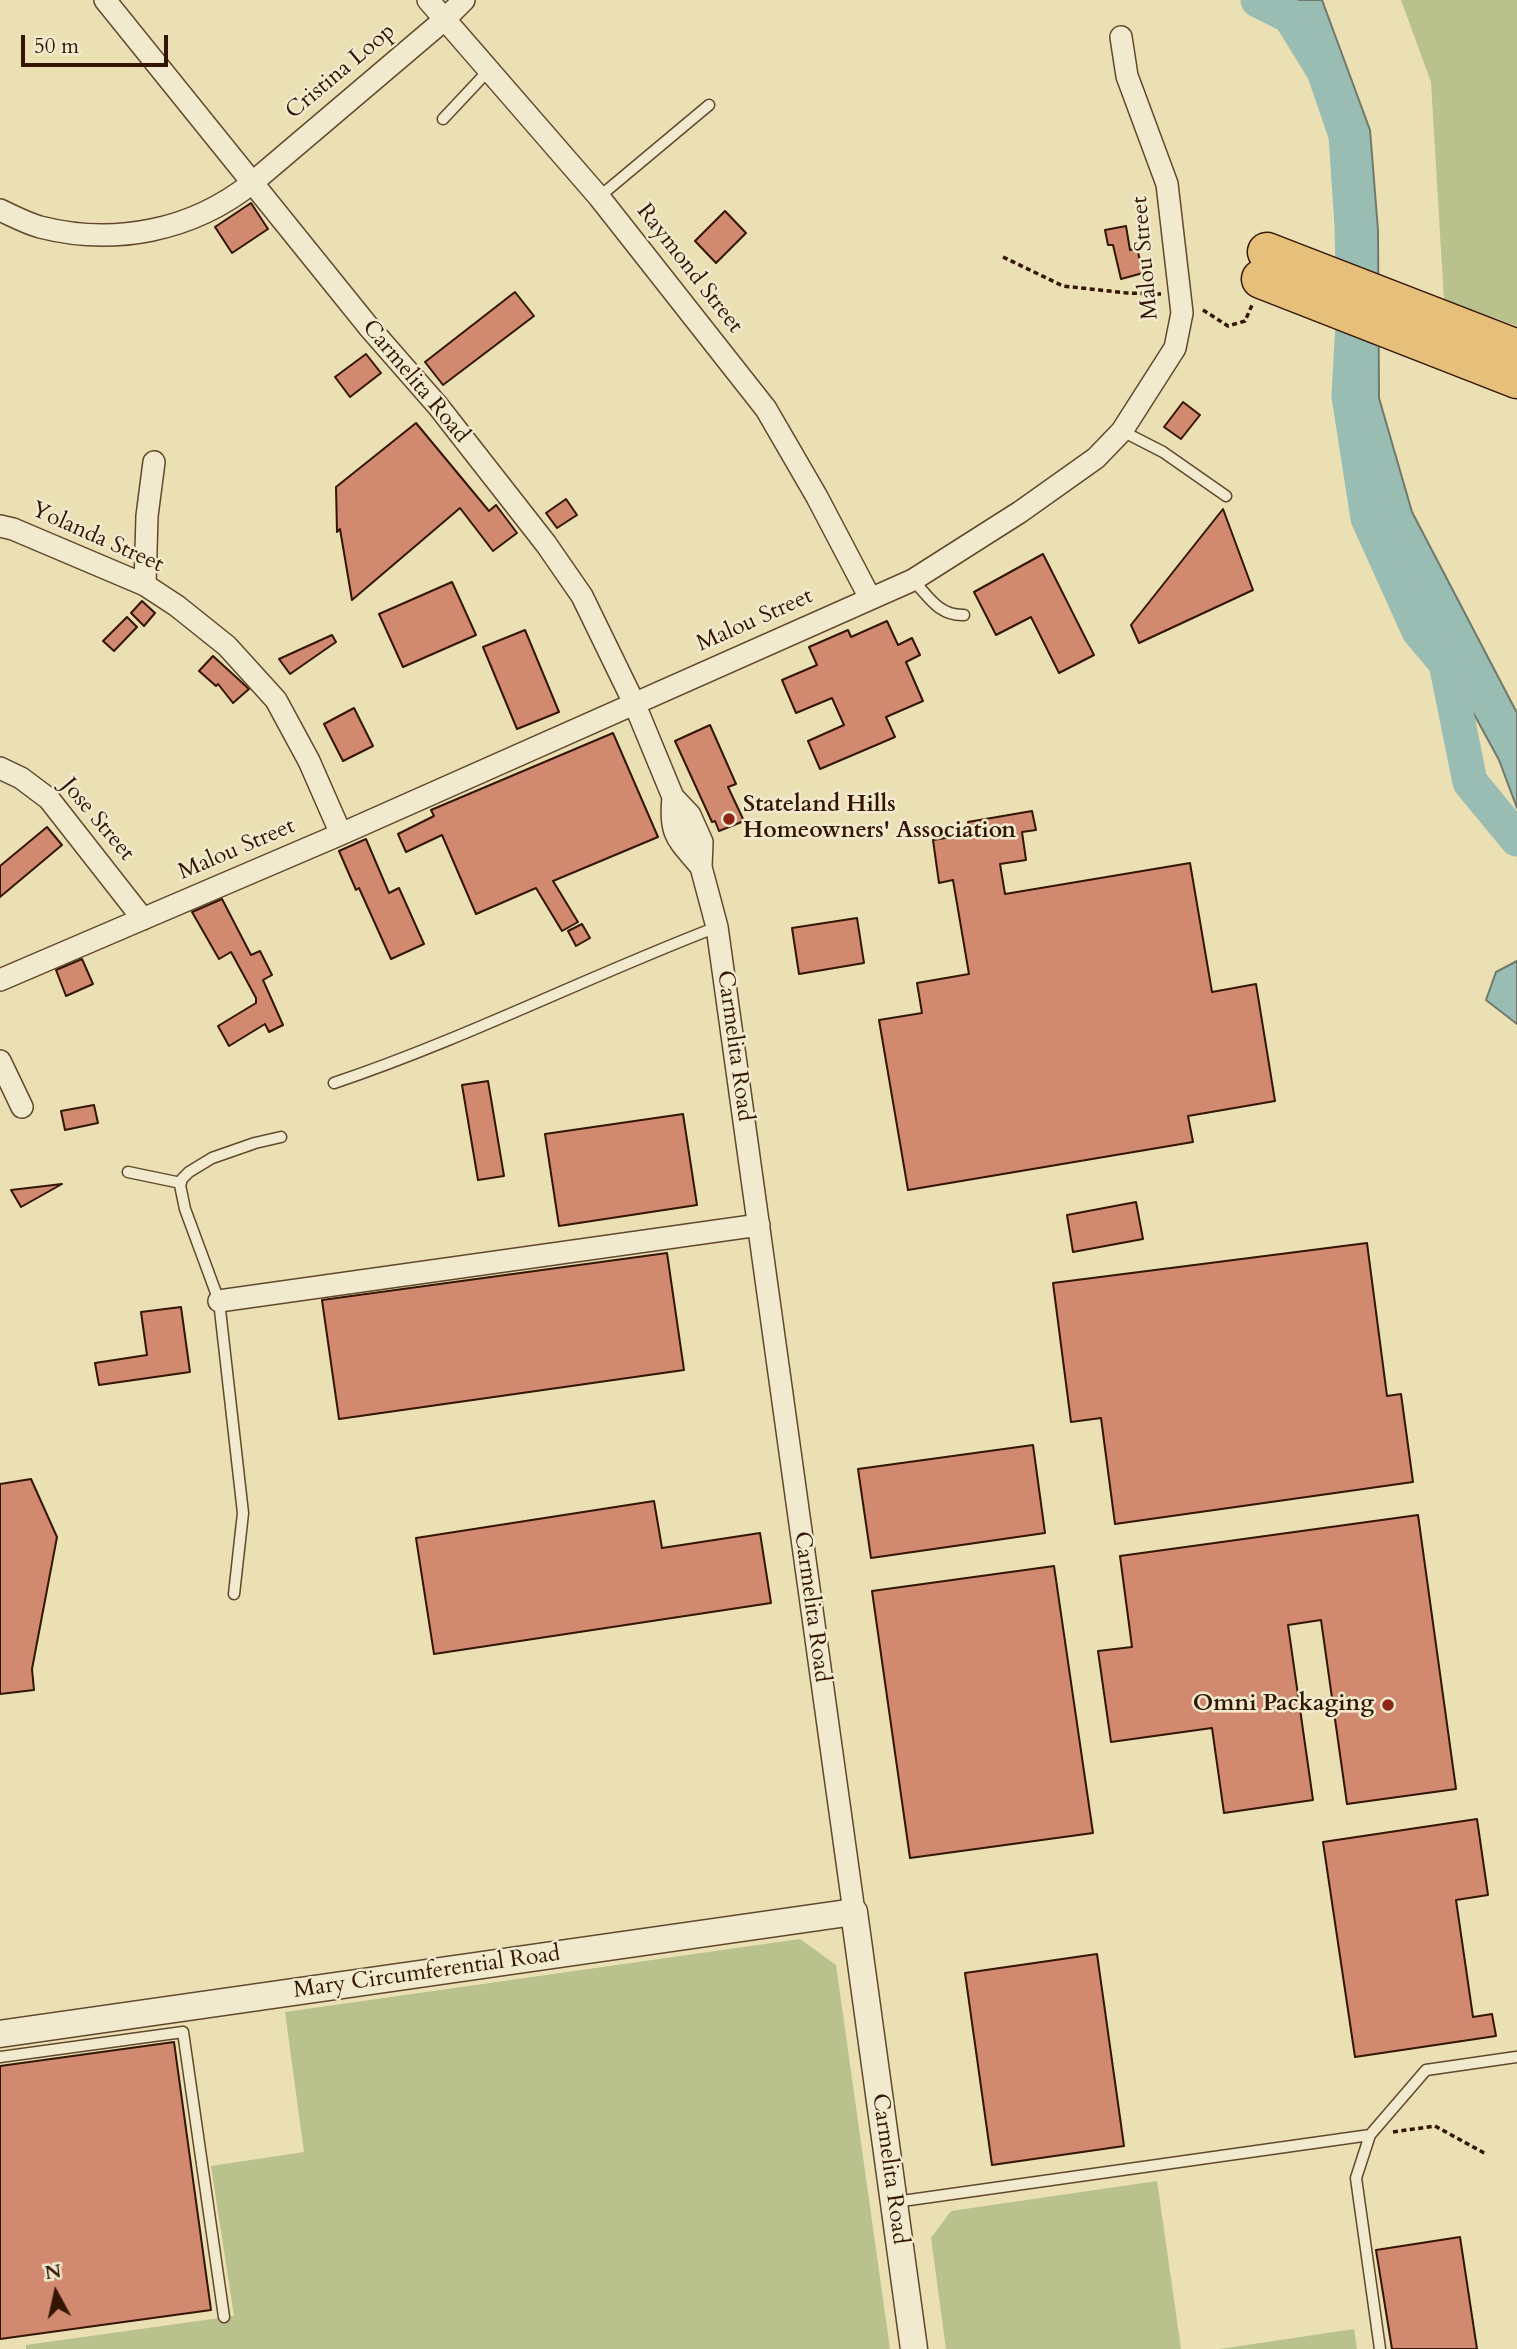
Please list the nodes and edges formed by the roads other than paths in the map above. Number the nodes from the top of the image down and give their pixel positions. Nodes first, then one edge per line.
1 (104, 0) edge
2 (428, 0) edge
3 (464, 0) edge
4 (444, 20) junction
5 (1121, 37) dead end
6 (488, 71) junction
7 (709, 105) dead end
8 (443, 119) dead end
9 (251, 183) junction
10 (599, 197) junction
11 (0, 210) edge
12 (1517, 349) edge
13 (1517, 379) edge
14 (1122, 431) junction
15 (154, 462) dead end
16 (1226, 496) dead end
17 (0, 526) edge
18 (913, 580) junction
19 (145, 585) junction
20 (870, 598) junction
21 (964, 615) dead end
22 (635, 705) junction
23 (0, 768) edge
24 (341, 834) junction
25 (143, 919) junction
26 (717, 927) junction
27 (0, 980) edge
28 (0, 1061) edge
29 (334, 1083) dead end
30 (22, 1107) dead end
31 (281, 1137) dead end
32 (128, 1172) dead end
33 (181, 1183) junction
34 (758, 1225) junction
35 (219, 1301) junction
36 (234, 1594) dead end
37 (854, 1912) junction
38 (0, 2034) edge
39 (0, 2057) edge
40 (1516, 2057) edge
41 (1370, 2135) junction
42 (894, 2202) junction
43 (223, 2317) dead end
44 (914, 2349) edge
45 (1380, 2349) edge

1 - 9 street, Carmelita Road
2 - 4 street, Raymond Street
3 - 4 street, Cristina Loop
4 - 6 street, Raymond Street
4 - 9 street, Cristina Loop
5 - 14 street, Malou Street
6 - 8 lane
6 - 10 street, Raymond Street
7 - 10 lane
9 - 11 street, Cristina Loop
9 - 22 street, Carmelita Road
10 - 20 street, Raymond Street
12 - 13 highway
14 - 16 lane
14 - 18 street, Malou Street
15 - 19 street
17 - 19 street, Yolanda Street
18 - 20 street, Malou Street
18 - 21 lane
19 - 24 street, Yolanda Street
20 - 22 street, Malou Street
22 - 24 street, Malou Street
22 - 26 street, Carmelita Road
23 - 25 street, Jose Street
24 - 25 street, Malou Street
25 - 27 street, Malou Street
26 - 29 lane
26 - 34 street, Carmelita Road
28 - 30 street
31 - 33 lane
32 - 33 lane
33 - 35 lane
34 - 35 street
34 - 37 street, Carmelita Road
35 - 36 lane
37 - 38 street, Mary Circumferential Road
37 - 42 street, Carmelita Road
39 - 43 lane
40 - 41 lane
41 - 42 lane
41 - 45 lane
42 - 44 street, Carmelita Road

